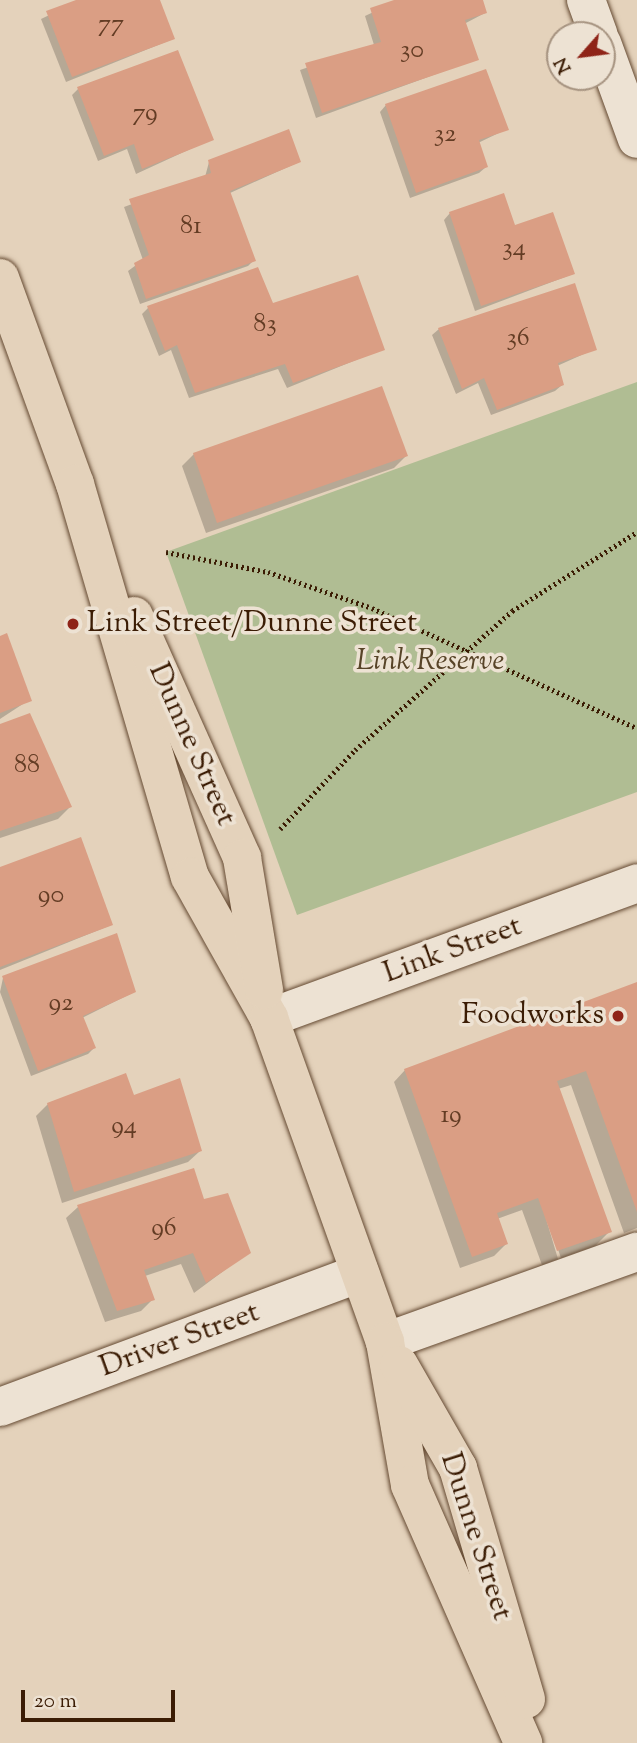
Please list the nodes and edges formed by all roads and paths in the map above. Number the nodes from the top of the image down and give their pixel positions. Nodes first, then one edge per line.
1 (586, 0) edge
2 (594, 21) edge
3 (616, 81) edge
4 (637, 139) edge
5 (0, 278) edge
6 (75, 484) junction
7 (637, 532) edge
8 (166, 552) dead end
9 (464, 653) junction
10 (637, 728) edge
11 (270, 840) dead end
12 (637, 883) edge
13 (269, 1018) junction
14 (637, 1252) edge
15 (360, 1273) junction
16 (385, 1342) junction
17 (0, 1408) edge
18 (523, 1743) edge
19 (539, 1743) edge

1 - 2 street
3 - 4 street
5 - 6 main road, Dunne Street
6 - 13 main road, Dunne Street
6 - 13 main road, Dunne Street
7 - 9 path
8 - 9 path
9 - 10 path
9 - 11 path
12 - 13 street, Link Street
13 - 15 main road, Dunne Street
14 - 16 street
15 - 16 main road, Dunne Street
15 - 17 street, Driver Street
16 - 18 main road, Dunne Street
16 - 19 main road, Dunne Street

